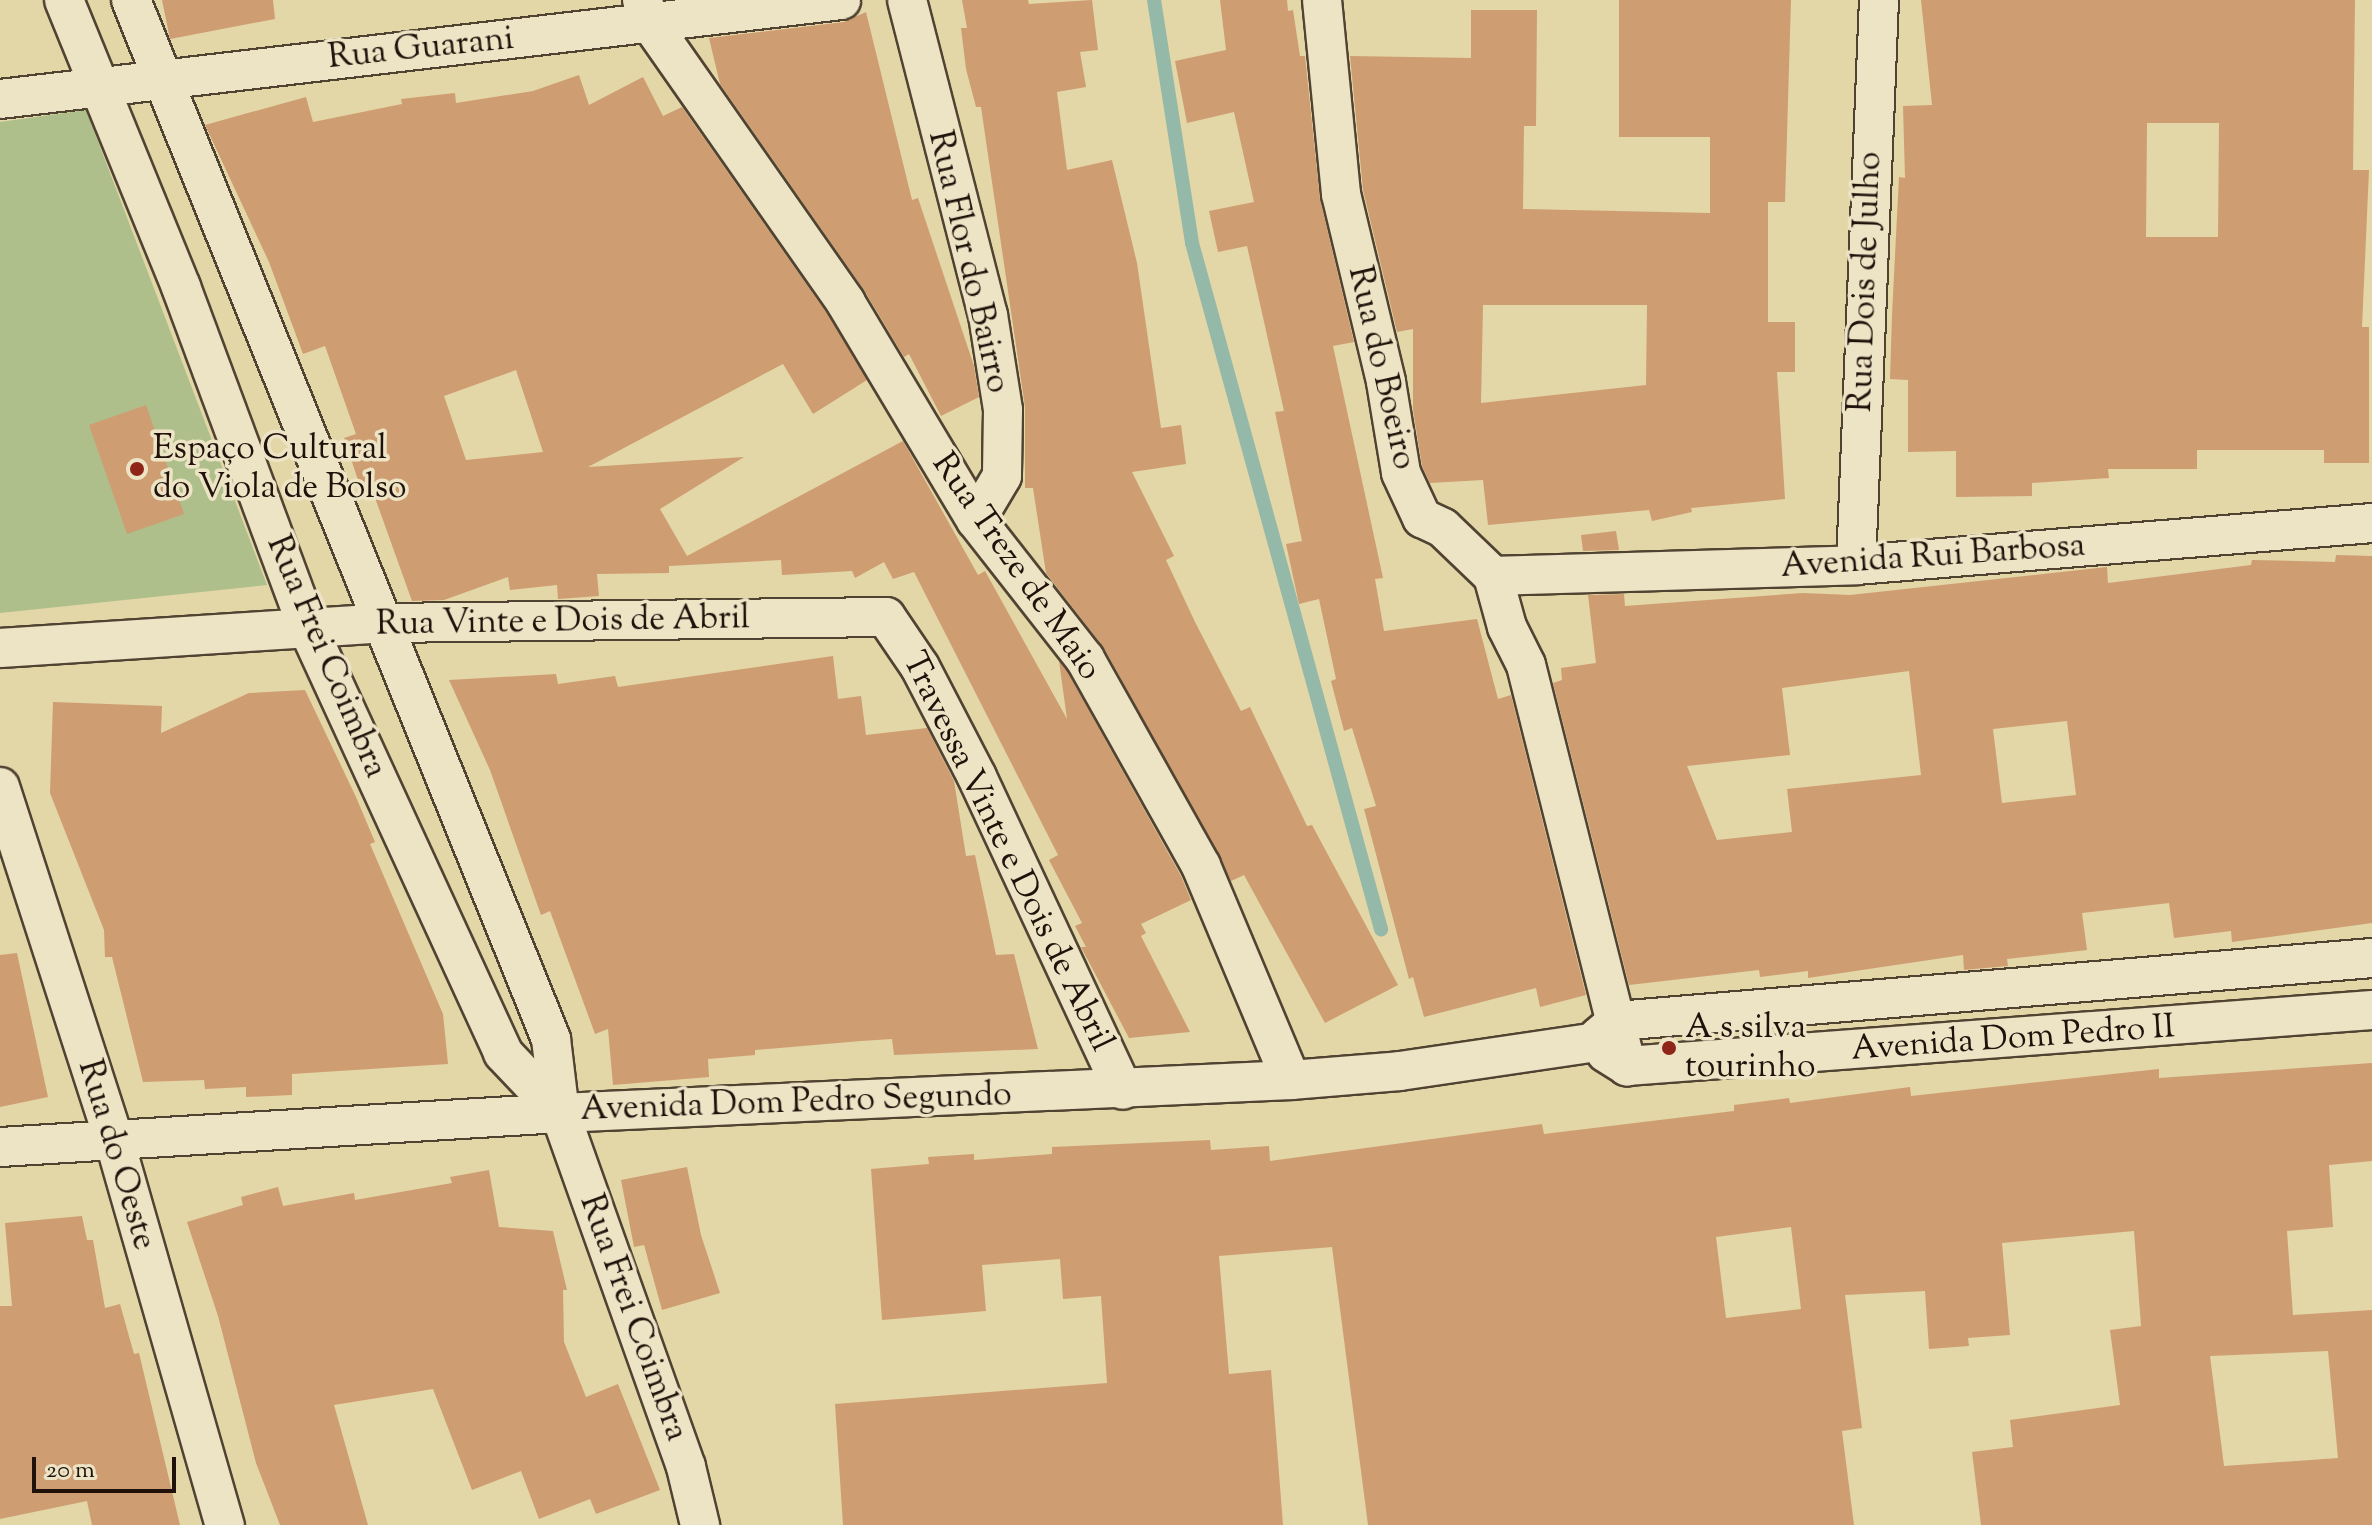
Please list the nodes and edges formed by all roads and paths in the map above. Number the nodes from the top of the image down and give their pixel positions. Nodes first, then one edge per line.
1 (64, 0) edge
2 (131, 0) edge
3 (841, 0) edge
4 (907, 0) edge
5 (1322, 0) edge
6 (1879, 0) edge
7 (646, 12) edge
8 (163, 79) junction
9 (100, 88) junction
10 (0, 99) edge
11 (976, 520) junction
12 (2372, 523) edge
13 (1856, 565) junction
14 (1493, 576) junction
15 (886, 617) joint
16 (383, 623) junction
17 (307, 626) junction
18 (0, 648) edge
19 (0, 787) edge
20 (2372, 958) edge
21 (2170, 973) junction
22 (2372, 1010) edge
23 (2175, 1026) junction
24 (1603, 1032) junction
25 (1291, 1080) junction
26 (1123, 1090) junction
27 (560, 1113) junction
28 (114, 1139) junction
29 (0, 1147) edge
30 (225, 1525) edge
31 (700, 1525) edge

1 - 9 street, Rua Frei Coimbra
2 - 8 street, Rua Frei Coimbra
3 - 7 street, Rua Guarani
4 - 11 street, Rua Flor do Bairro
5 - 14 street, Rua do Boeiro
6 - 13 street, Rua Dois de Julho
7 - 8 street, Rua Guarani
7 - 11 street, Rua Treze de Maio
8 - 9 street, Rua Guarani
8 - 16 street, Rua Frei Coimbra
9 - 10 street, Rua Guarani
9 - 17 street, Rua Frei Coimbra
11 - 25 street, Rua Treze de Maio
12 - 13 street, Avenida Rui Barbosa
13 - 14 street, Avenida Rui Barbosa
14 - 24 street
15 - 16 street, Rua Vinte e Dois de Abril
15 - 26 street, Travessa Vinte e Dois de Abril
16 - 17 street, Rua Vinte e Dois de Abril
16 - 27 street, Rua Frei Coimbra
17 - 18 street, Rua Vinte e Dois de Abril
17 - 27 street, Rua Frei Coimbra
19 - 28 street, Rua do Oeste
20 - 21 street, Avenida Dom Pedro II
21 - 23 street
21 - 24 street, Avenida Dom Pedro II
22 - 23 street, Avenida Dom Pedro II
23 - 24 street, Avenida Dom Pedro II
24 - 25 street, Avenida Dom Pedro Segundo
25 - 26 street, Avenida Dom Pedro Segundo
26 - 27 street, Avenida Dom Pedro Segundo
27 - 28 street, Avenida Dom Pedro Segundo
27 - 31 street, Rua Frei Coimbra
28 - 29 street, Avenida Dom Pedro Segundo
28 - 30 street, Rua do Oeste

